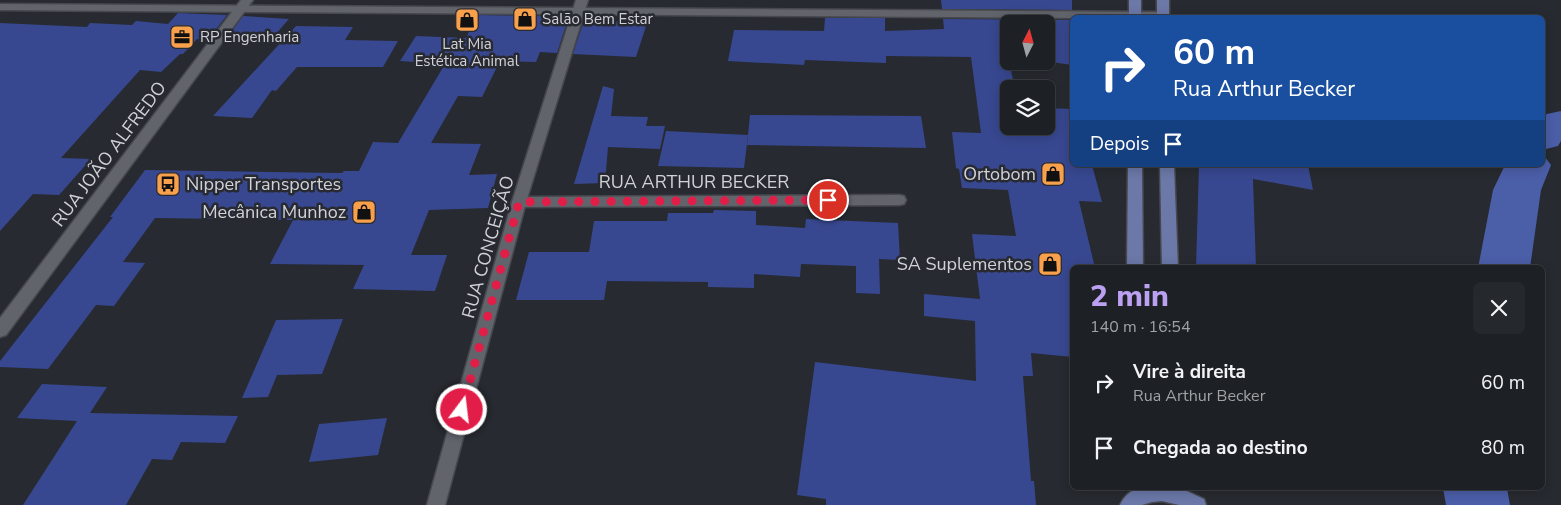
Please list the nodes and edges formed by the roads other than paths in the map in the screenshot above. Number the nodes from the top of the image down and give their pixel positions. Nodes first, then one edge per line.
1 (1135, 0) edge
2 (1163, 0) edge
3 (244, 4) edge
4 (580, 5) edge
5 (0, 7) edge
6 (1085, 15) edge
7 (1135, 15) edge
8 (1163, 15) edge
9 (1135, 167) edge
10 (1167, 167) edge
11 (899, 200) dead end
12 (519, 202) junction
13 (1135, 265) edge
14 (1170, 265) edge
15 (0, 330) edge
16 (1131, 498) edge
17 (1194, 498) edge
18 (436, 505) edge

1 - 7 main road
2 - 8 main road
3 - 4 street
3 - 5 street
3 - 15 street, RUA JOÃO ALFREDO
4 - 6 street
4 - 12 street, RUA CONCEIÇÃO
9 - 13 main road
10 - 14 main road
11 - 12 street, RUA ARTHUR BECKER
12 - 18 street, RUA CONCEIÇÃO
16 - 17 main road

